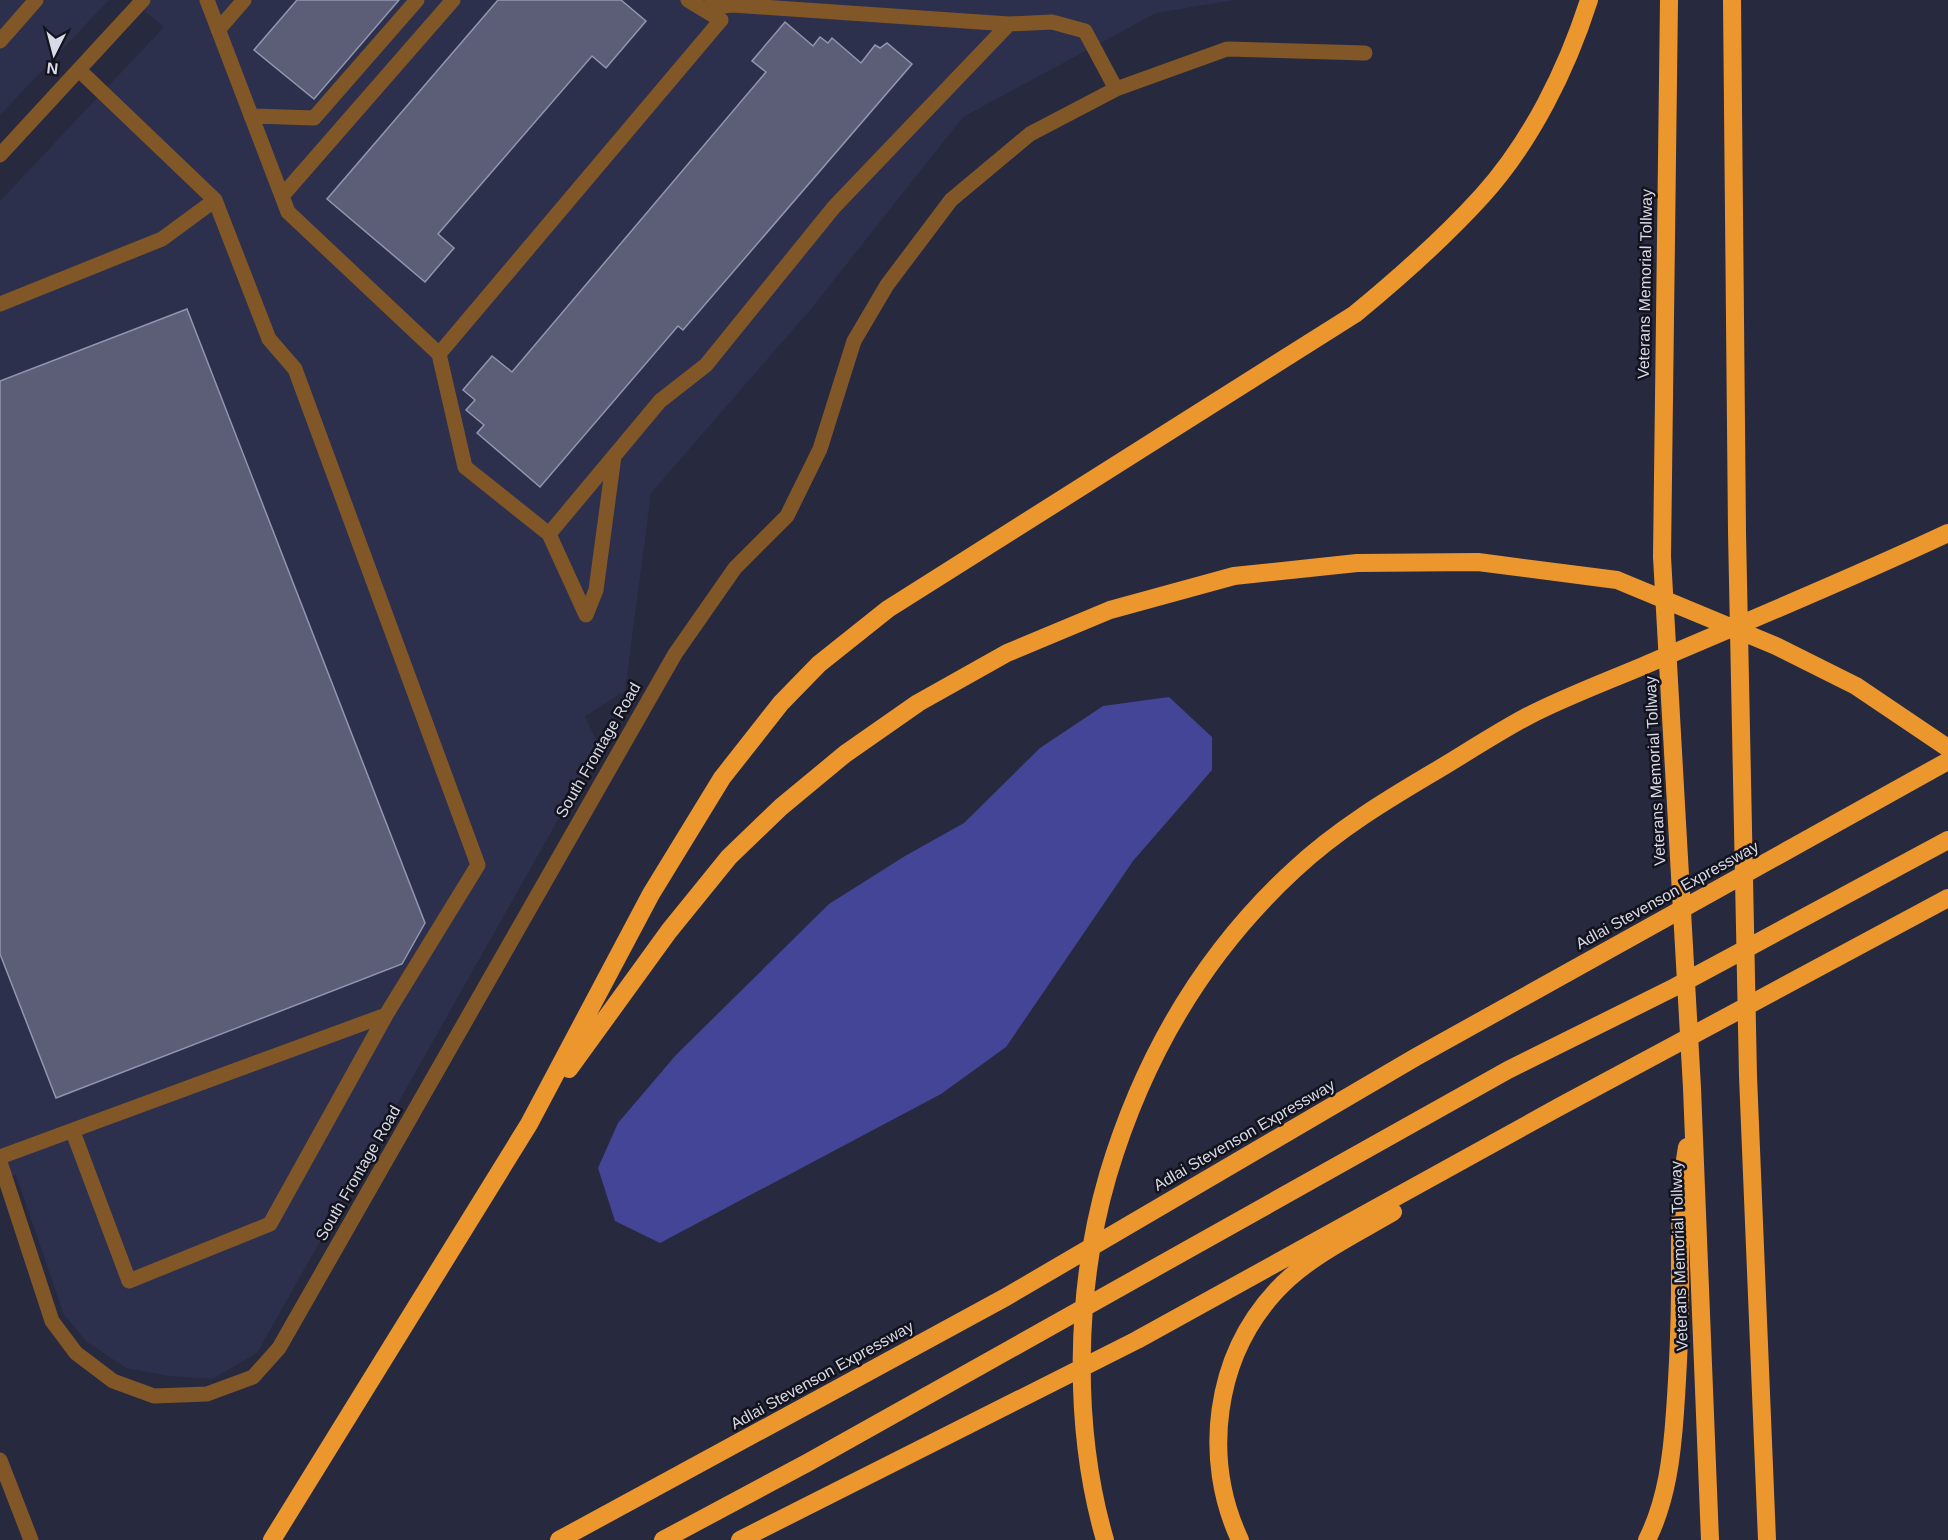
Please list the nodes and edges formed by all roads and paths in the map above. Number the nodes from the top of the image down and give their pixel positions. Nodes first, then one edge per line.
1 (36, 0) edge
2 (143, 0) edge
3 (207, 0) edge
4 (244, 0) edge
5 (417, 0) edge
6 (453, 0) edge
7 (688, 0) edge
8 (1589, 0) edge
9 (1669, 0) edge
10 (1732, 0) edge
11 (702, 8) junction
12 (1008, 24) junction
13 (218, 30) junction
14 (0, 41) edge
15 (1365, 53) dead end
16 (79, 70) junction
17 (1116, 88) junction
18 (251, 116) junction
19 (0, 155) edge
20 (282, 196) junction
21 (215, 200) junction
22 (0, 303) edge
23 (439, 354) junction
24 (614, 456) junction
25 (1948, 533) edge
26 (549, 534) junction
27 (1948, 748) edge
28 (1948, 761) edge
29 (1948, 840) edge
30 (1948, 898) edge
31 (386, 1015) junction
32 (1559, 1107) junction
33 (1693, 1116) junction
34 (529, 1124) junction
35 (73, 1132) junction
36 (0, 1157) edge
37 (0, 1162) edge
38 (0, 1460) edge
39 (31, 1540) edge
40 (272, 1540) edge
41 (559, 1540) edge
42 (663, 1540) edge
43 (740, 1540) edge
44 (1105, 1540) edge
45 (1240, 1540) edge
46 (1647, 1540) edge
47 (1710, 1540) edge
48 (1767, 1540) edge

1 - 14 street
2 - 16 street
3 - 13 street
4 - 13 street
5 - 18 street
6 - 20 street
7 - 11 street
8 - 34 highway
9 - 33 highway, Veterans Memorial Tollway
10 - 48 highway
11 - 12 street
11 - 23 street
12 - 17 street
12 - 24 street
13 - 18 street
15 - 17 street, South Frontage Road
16 - 19 street
16 - 21 street
17 - 37 street, South Frontage Road
18 - 20 street
20 - 23 street
21 - 22 street
21 - 31 street
23 - 26 street
24 - 26 street
24 - 26 street
25 - 44 highway
27 - 34 highway
28 - 41 highway, Adlai Stevenson Expressway
29 - 42 highway
30 - 32 highway
31 - 35 street
31 - 35 street
32 - 43 highway
32 - 45 highway
33 - 46 highway
33 - 47 highway, Veterans Memorial Tollway
34 - 40 highway
35 - 36 street
38 - 39 street

